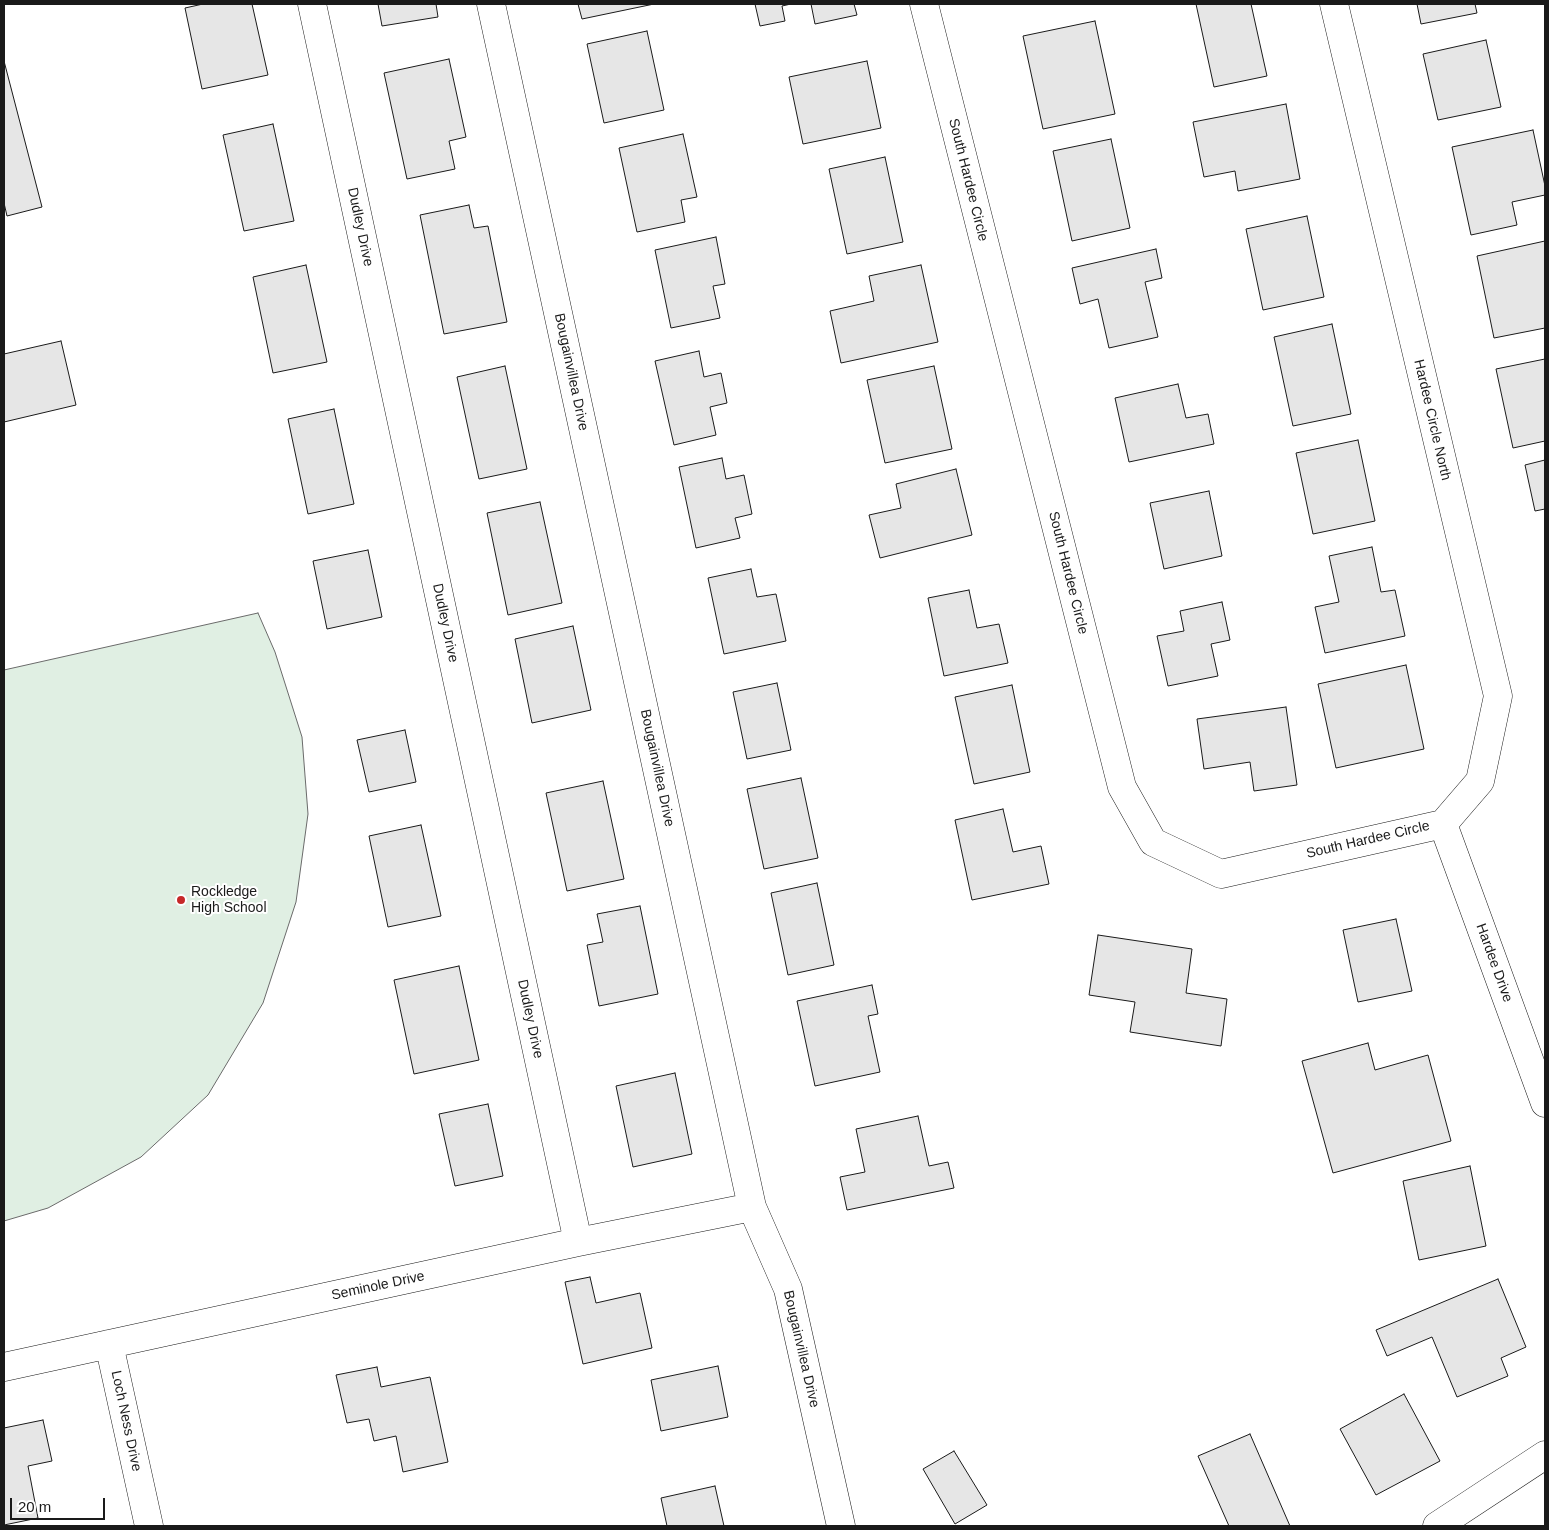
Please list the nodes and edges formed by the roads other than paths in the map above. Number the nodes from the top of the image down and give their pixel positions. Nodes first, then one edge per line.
1 (312, 4) edge
2 (491, 4) edge
3 (924, 4) edge
4 (1334, 4) edge
5 (1443, 824) junction
6 (1545, 1103) edge
7 (752, 1207) junction
8 (578, 1242) junction
9 (109, 1344) junction
10 (4, 1367) edge
11 (1545, 1454) edge
12 (149, 1526) edge
13 (841, 1526) edge
14 (1437, 1526) edge

1 - 8 street, Dudley Drive
2 - 7 street, Bougainvillea Drive
3 - 5 street, South Hardee Circle
4 - 5 street, Hardee Circle North
5 - 6 street, Hardee Drive
7 - 8 street, Seminole Drive
7 - 13 street, Bougainvillea Drive
8 - 9 street, Seminole Drive
9 - 10 street, Seminole Drive
9 - 12 street, Loch Ness Drive
11 - 14 street

